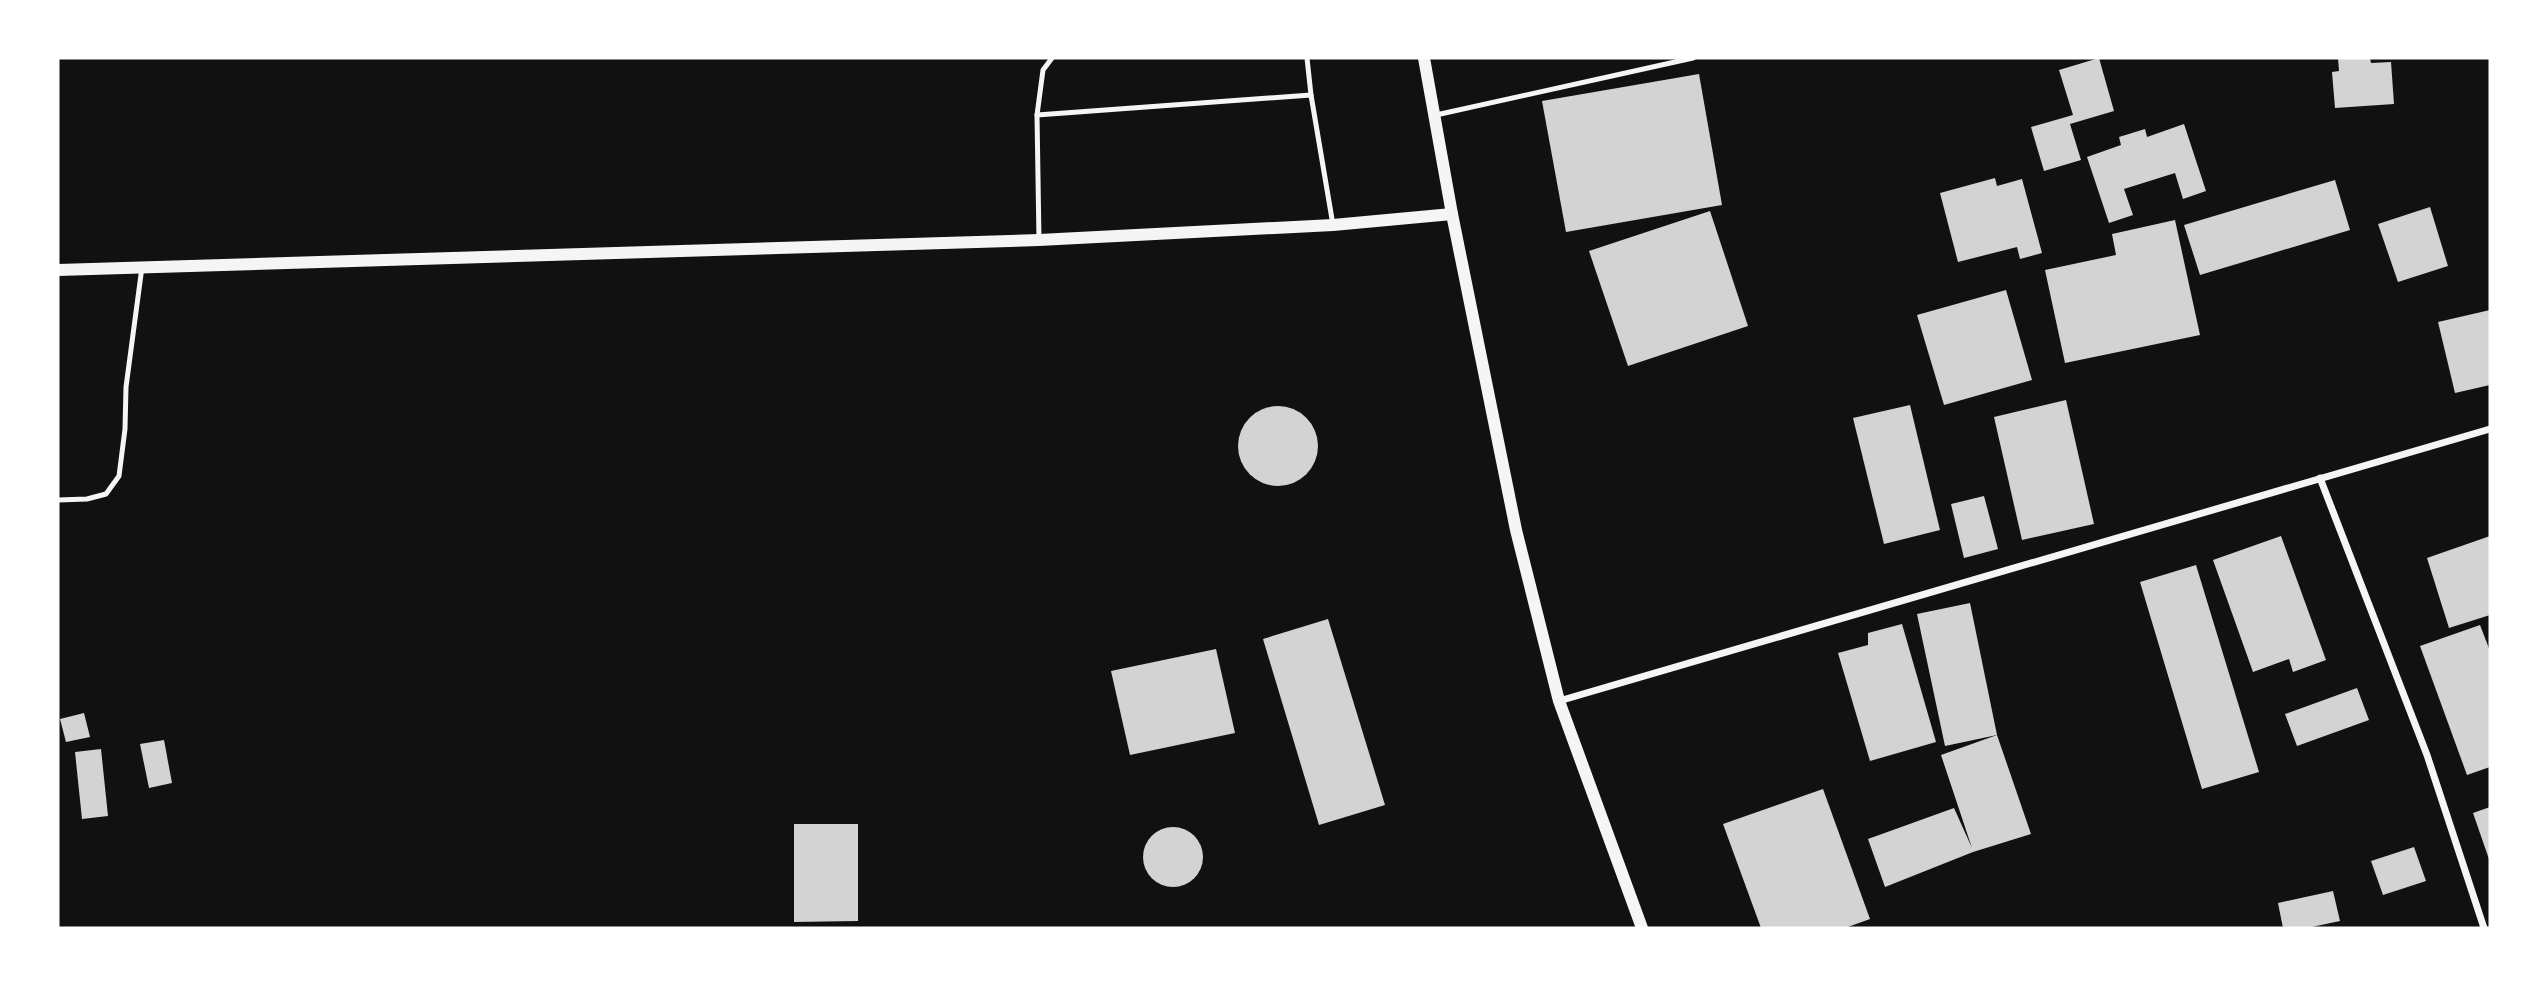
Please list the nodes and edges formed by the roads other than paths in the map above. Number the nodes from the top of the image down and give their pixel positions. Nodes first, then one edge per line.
1 (1052, 58) edge
2 (1307, 58) edge
3 (1424, 58) edge
4 (1693, 58) edge
5 (1311, 95) junction
6 (1037, 115) junction
7 (1434, 115) junction
8 (1452, 214) junction
9 (1333, 225) junction
10 (1039, 240) junction
11 (142, 267) junction
12 (58, 270) edge
13 (2490, 429) edge
14 (2320, 478) junction
15 (58, 500) edge
16 (1559, 701) junction
17 (1642, 928) edge
18 (2484, 928) edge

1 - 6 lane
2 - 5 lane
3 - 7 street
4 - 7 lane
5 - 6 lane
5 - 9 lane
6 - 10 lane
7 - 8 street
8 - 9 street
8 - 16 street
9 - 10 street
10 - 11 street
11 - 12 street
11 - 15 lane
13 - 14 street
14 - 16 street
14 - 18 street
16 - 17 street

